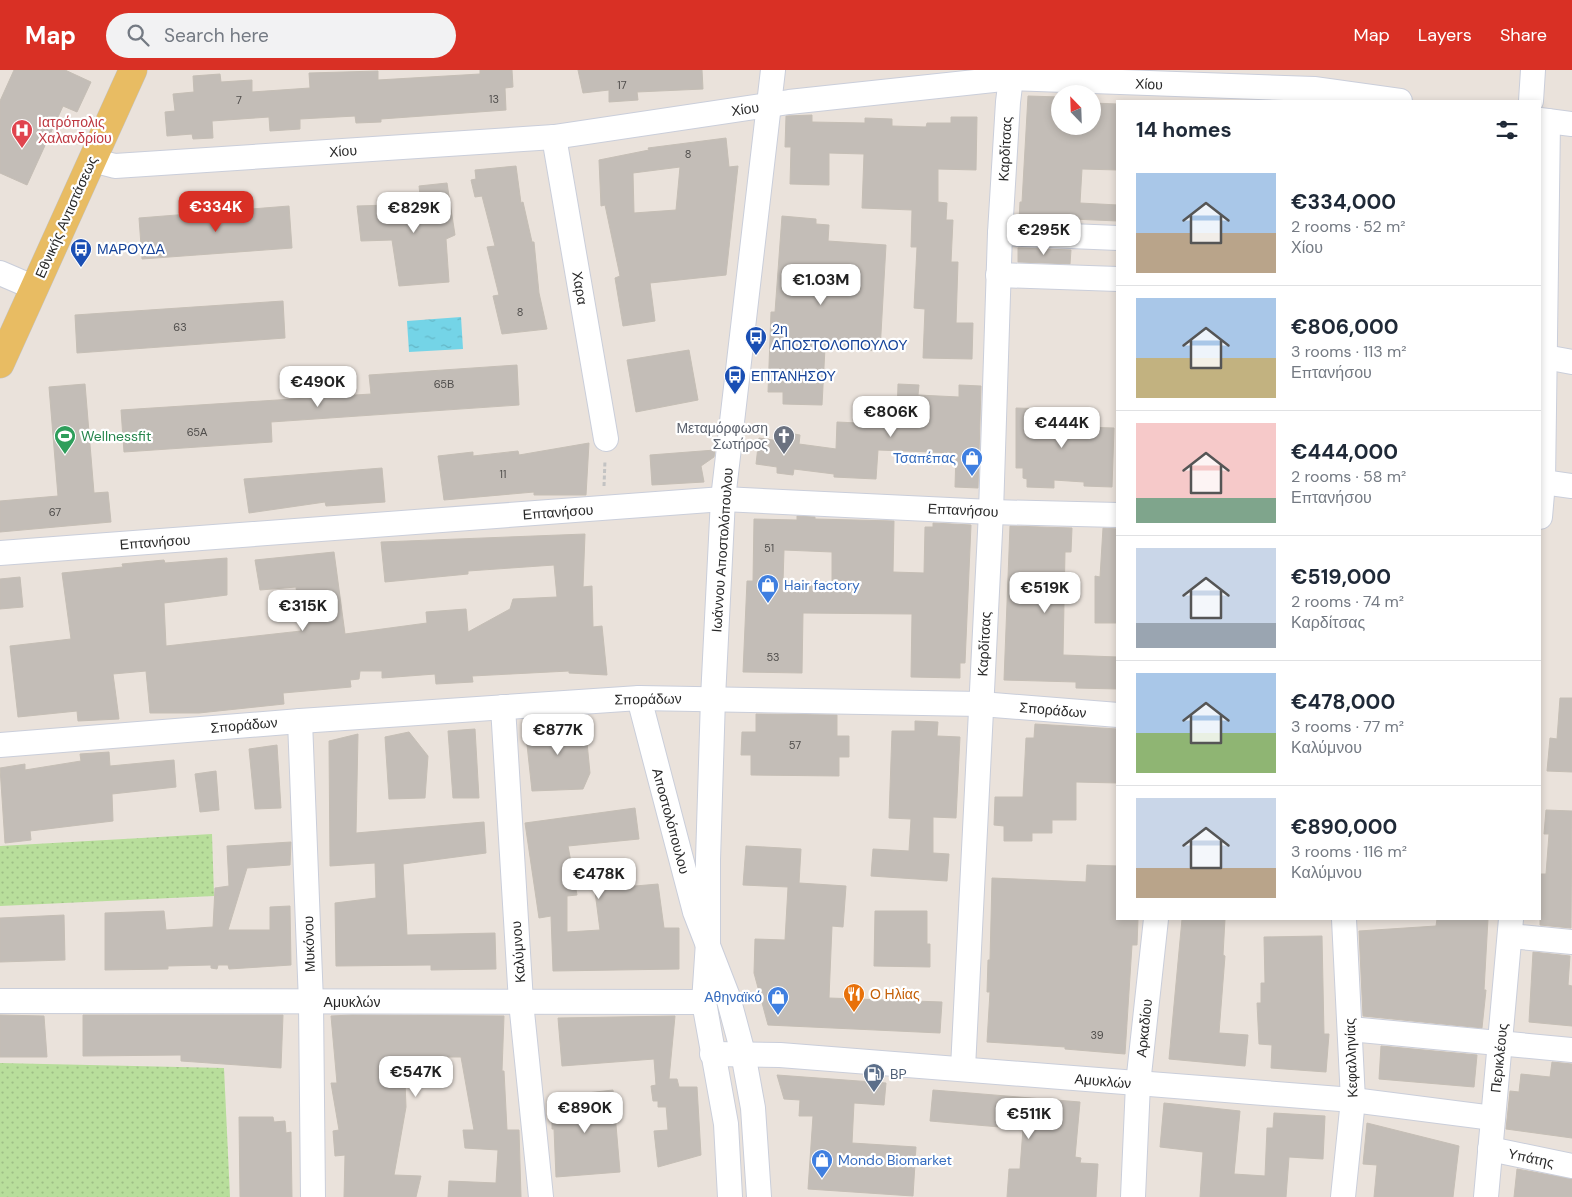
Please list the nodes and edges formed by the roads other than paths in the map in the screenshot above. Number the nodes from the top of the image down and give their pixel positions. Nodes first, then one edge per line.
1 (133, 70) edge
2 (773, 70) edge
3 (1533, 70) edge
4 (1012, 74) edge
5 (1173, 78) edge
6 (1314, 87) edge
7 (1394, 100) edge
8 (1531, 100) edge
9 (769, 105) junction
10 (1544, 121) edge
11 (1572, 124) edge
12 (554, 136) junction
13 (92, 160) junction
14 (1000, 233) junction
15 (1116, 238) edge
16 (0, 273) edge
17 (998, 275) junction
18 (1116, 279) edge
19 (34, 288) junction
20 (1545, 357) junction
21 (1572, 362) edge
22 (0, 364) edge
23 (606, 440) road end
24 (1543, 482) junction
25 (1572, 486) edge
26 (724, 499) junction
27 (1541, 505) edge
28 (991, 512) junction
29 (1116, 515) edge
30 (0, 553) edge
31 (639, 698) junction
32 (713, 698) junction
33 (981, 704) junction
34 (503, 707) junction
35 (1116, 716) edge
36 (300, 721) junction
37 (0, 745) edge
38 (1156, 920) edge
39 (1344, 920) edge
40 (1510, 927) edge
41 (708, 942) junction
42 (1572, 942) edge
43 (0, 1001) edge
44 (311, 1002) junction
45 (522, 1002) junction
46 (704, 1002) junction
47 (1350, 1029) junction
48 (1500, 1044) junction
49 (1572, 1050) edge
50 (743, 1053) junction
51 (712, 1054) junction
52 (963, 1068) junction
53 (1138, 1084) junction
54 (1353, 1100) junction
55 (1492, 1118) junction
56 (1490, 1149) junction
57 (1572, 1166) edge
58 (314, 1197) edge
59 (541, 1197) edge
60 (730, 1197) edge
61 (759, 1197) edge
62 (1133, 1197) edge
63 (1343, 1197) edge
64 (1486, 1197) edge

1 - 13 main road, Εθνικής Αντιστάσεως
2 - 9 street, Ιωάννου Αποστολόπουλου
3 - 8 street
4 - 5 street, Χίου
4 - 9 street, Χίου
4 - 14 street, Καρδίτσας
5 - 6 street, Χίου
6 - 7 street, Χίου
9 - 12 street, Χίου
9 - 26 street, Ιωάννου Αποστολόπουλου
10 - 11 street
10 - 20 street
12 - 13 street, Χίου
12 - 23 street, Χαρα
13 - 19 main road, Εθνικής Αντιστάσεως
14 - 15 street
14 - 17 street, Καρδίτσας
16 - 19 street
17 - 18 street
17 - 28 street, Καρδίτσας
19 - 22 main road, Εθνικής Αντιστάσεως
20 - 21 street
20 - 24 street
24 - 25 street
24 - 27 street
26 - 28 street, Επτανήσου
26 - 30 street, Επτανήσου
26 - 32 street, Ιωάννου Αποστολόπουλου
28 - 29 street, Επτανήσου
28 - 33 street, Καρδίτσας
31 - 32 street, Σποράδων
31 - 34 street, Σποράδων
31 - 41 street, Αποστολόπουλου
32 - 33 street, Σποράδων
32 - 41 street, Ιωάννου Αποστολόπουλου
33 - 35 street, Σποράδων
33 - 52 street, Καρδίτσας
34 - 36 street, Σποράδων
34 - 45 street, Καλύμνου
36 - 37 street, Σποράδων
36 - 44 street, Μυκόνου
38 - 53 street, Αρκαδίου
39 - 47 street, Κεφαλληνίας
40 - 42 street
40 - 48 street, Περικλέους
41 - 46 street, Ιωάννου Αποστολόπουλου
41 - 50 street, Ιωάννου Αποστολόπουλου
43 - 44 street, Αμυκλών
44 - 45 street, Αμυκλών
44 - 58 street, Μυκόνου
45 - 46 street, Αμυκλών
45 - 59 street, Καλύμνου
46 - 51 street, Ιωάννου Αποστολόπουλου
47 - 48 street
47 - 54 street, Κεφαλληνίας
48 - 49 street
48 - 55 street, Περικλέους
50 - 51 street, Αμυκλών
50 - 52 street, Αμυκλών
50 - 61 street, Ιωάννου Αποστολόπουλου
51 - 60 street, Ιωάννου Αποστολόπουλου
52 - 53 street, Αμυκλών
53 - 54 street, Αμυκλών
53 - 62 street, Αρκαδίου
54 - 55 street, Αμυκλών
54 - 63 street, Κεφαλληνίας
55 - 56 street, Περικλέους
56 - 57 street, Υπάτης
56 - 64 street, Περικλέους

